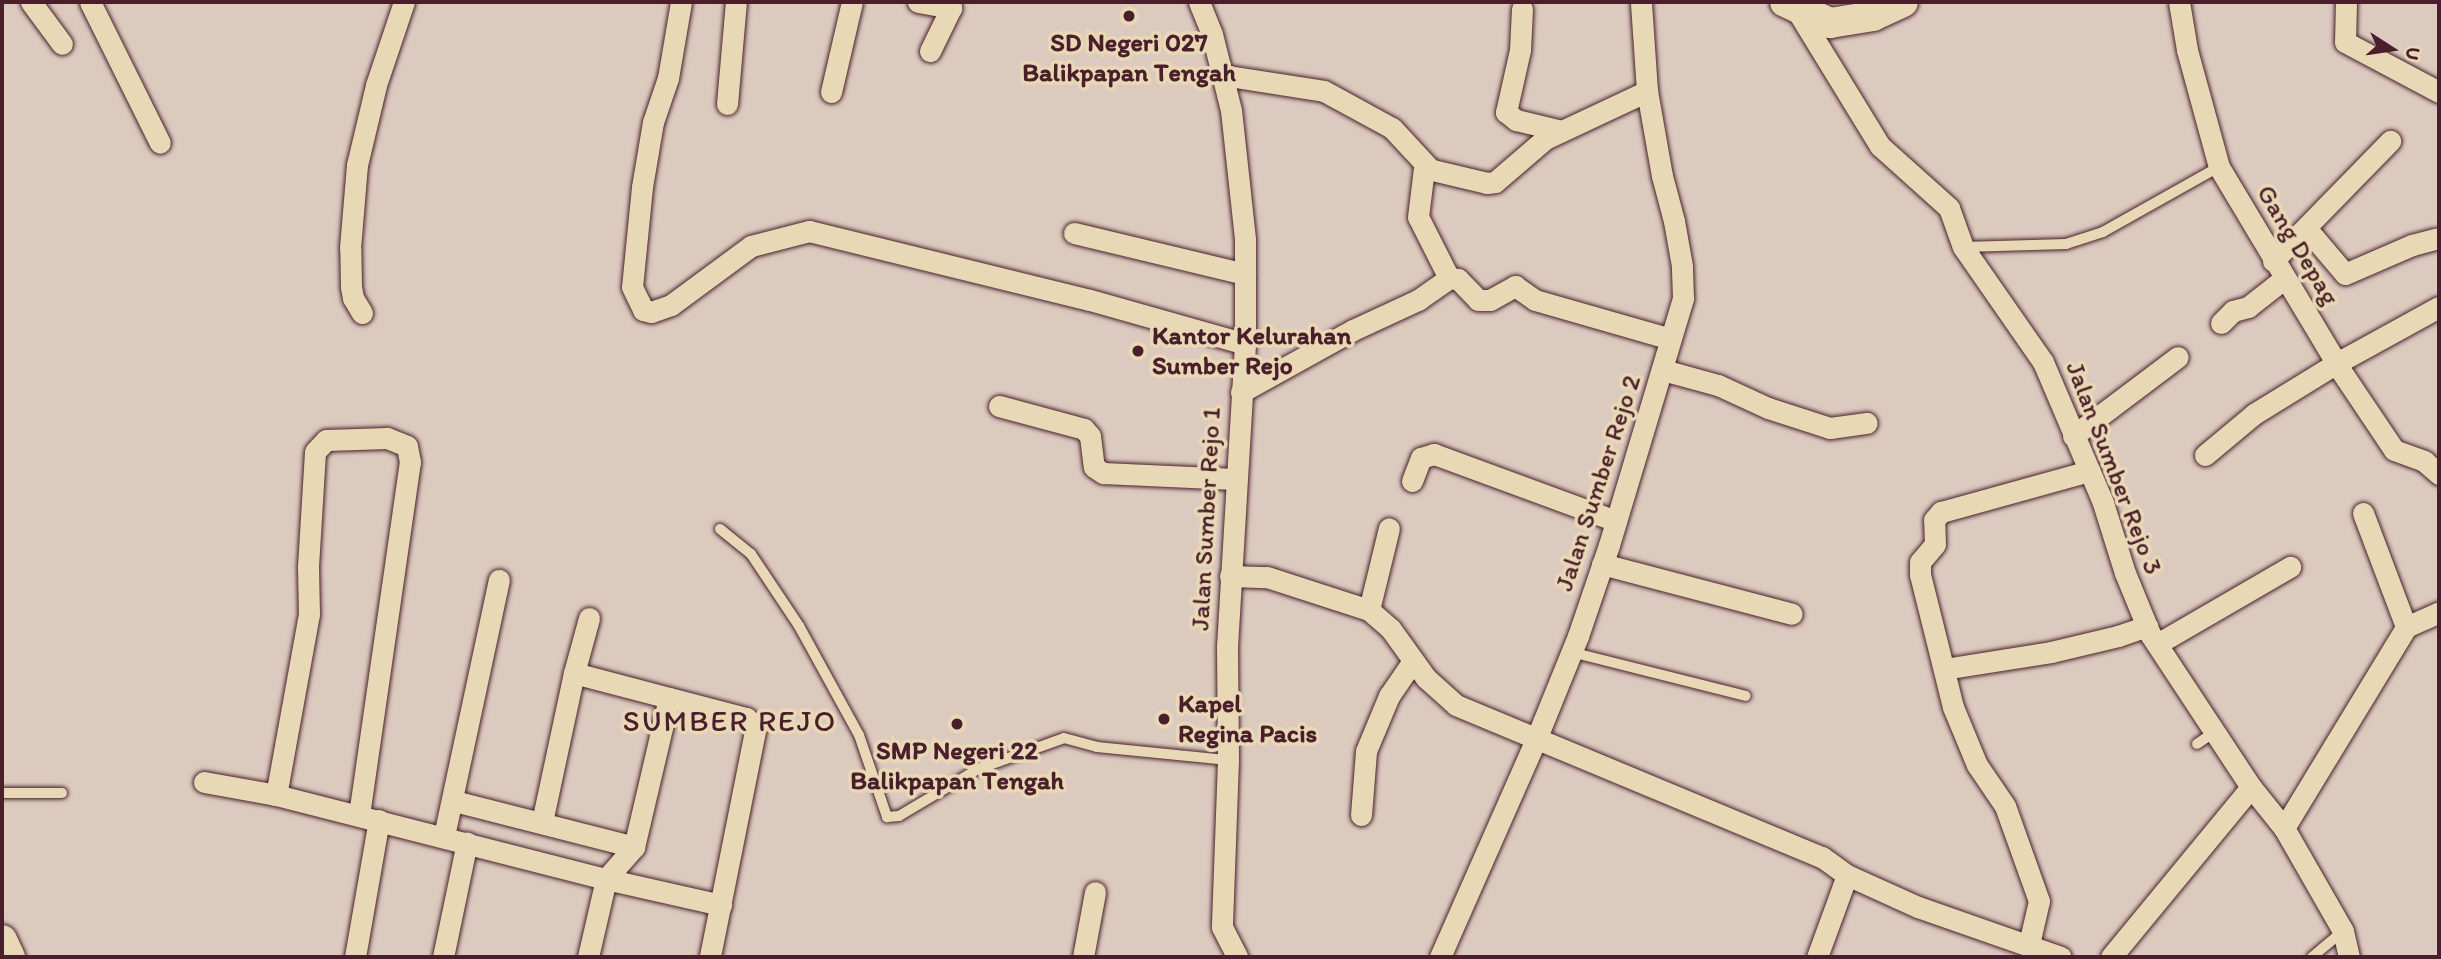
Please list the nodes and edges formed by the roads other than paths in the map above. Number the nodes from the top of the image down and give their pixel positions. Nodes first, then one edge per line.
1 (31, 2) edge
2 (90, 2) edge
3 (404, 2) edge
4 (681, 2) edge
5 (736, 2) edge
6 (852, 2) edge
7 (918, 2) edge
8 (1199, 2) edge
9 (1641, 2) edge
10 (1903, 2) edge
11 (2179, 2) edge
12 (2346, 2) edge
13 (1790, 5) edge
14 (1522, 9) dead end
15 (1852, 11) edge
16 (62, 44) dead end
17 (930, 51) dead end
18 (1222, 75) junction
19 (1647, 90) junction
20 (831, 92) dead end
21 (2439, 92) edge
22 (727, 104) dead end
23 (1562, 131) junction
24 (2390, 141) dead end
25 (160, 143) dead end
26 (2219, 167) junction
27 (1429, 168) junction
28 (2306, 228) junction
29 (1074, 233) dead end
30 (2435, 239) dead end
31 (1963, 247) junction
32 (2279, 270) junction
33 (1245, 274) junction
34 (1449, 278) junction
35 (2439, 307) edge
36 (362, 313) dead end
37 (2221, 323) dead end
38 (1671, 339) junction
39 (1245, 344) junction
40 (2178, 357) dead end
41 (2337, 363) junction
42 (1663, 370) junction
43 (1241, 392) junction
44 (999, 406) dead end
45 (1867, 422) dead end
46 (2073, 436) junction
47 (2205, 455) dead end
48 (2089, 471) junction
49 (2439, 474) edge
50 (1235, 479) junction
51 (1412, 481) dead end
52 (2362, 513) dead end
53 (1616, 521) junction
54 (1388, 528) dead end
55 (720, 529) dead end
56 (1602, 564) junction
57 (2290, 567) dead end
58 (1230, 576) junction
59 (499, 580) dead end
60 (1369, 610) junction
61 (2439, 612) edge
62 (1792, 614) dead end
63 (589, 618) dead end
64 (2406, 627) junction
65 (2152, 635) junction
66 (1571, 652) junction
67 (1413, 661) junction
68 (1944, 669) junction
69 (574, 673) junction
70 (1746, 696) dead end
71 (669, 698) junction
72 (1538, 737) junction
73 (1228, 760) junction
74 (204, 782) dead end
75 (2250, 787) junction
76 (2, 793) edge
77 (62, 793) dead end
78 (275, 795) junction
79 (454, 801) junction
80 (1361, 815) dead end
81 (369, 818) junction
82 (542, 822) junction
83 (2284, 828) junction
84 (444, 836) junction
85 (467, 842) junction
86 (634, 847) junction
87 (1847, 875) junction
88 (606, 879) junction
89 (1095, 892) dead end
90 (721, 905) junction
91 (2343, 932) junction
92 (1223, 934) junction
93 (2, 940) edge
94 (2029, 944) junction
95 (10, 957) edge
96 (355, 957) edge
97 (443, 957) edge
98 (588, 957) edge
99 (710, 957) edge
100 (1083, 957) edge
101 (1218, 957) edge
102 (1237, 957) edge
103 (1440, 957) edge
104 (1817, 957) edge
105 (2061, 957) edge
106 (2111, 957) edge
107 (2312, 957) edge
108 (2349, 957) edge

1 - 16 street
2 - 25 street
3 - 36 street
4 - 39 street
5 - 22 street
6 - 20 street
7 - 17 street
8 - 18 street, Jalan Sumber Rejo 1
9 - 19 street, Jalan Sumber Rejo 2
10 - 15 main road
11 - 26 street, Gang Depag
12 - 21 street
13 - 15 main road
13 - 31 street, Jalan Sumber Rejo 3
14 - 23 street
18 - 27 street
18 - 33 street, Jalan Sumber Rejo 1
19 - 23 street
19 - 38 street, Jalan Sumber Rejo 2
23 - 27 street
24 - 28 street
26 - 31 lane
26 - 32 street, Gang Depag
27 - 34 street
28 - 30 street
28 - 32 street
29 - 33 street
31 - 46 street, Jalan Sumber Rejo 3
32 - 37 street
32 - 41 street, Gang Depag
33 - 39 street, Jalan Sumber Rejo 1
34 - 38 street
34 - 43 street
35 - 41 street
38 - 42 street, Jalan Sumber Rejo 2
39 - 43 street, Jalan Sumber Rejo 1
40 - 46 street
41 - 47 street
41 - 49 street, Gang Depag
42 - 45 street
42 - 53 street, Jalan Sumber Rejo 2
43 - 50 street, Jalan Sumber Rejo 1
44 - 50 street
46 - 48 street, Jalan Sumber Rejo 3
48 - 65 street, Jalan Sumber Rejo 3
48 - 68 street
50 - 58 street, Jalan Sumber Rejo 1
51 - 53 street
52 - 64 street
53 - 56 street, Jalan Sumber Rejo 2
54 - 60 street
55 - 73 lane
56 - 62 street
56 - 66 street, Jalan Sumber Rejo 2
57 - 65 street
58 - 60 street
58 - 73 street, Jalan Sumber Rejo 1
59 - 79 street
60 - 67 street
61 - 64 street
63 - 69 street
64 - 83 street
65 - 68 street
65 - 75 street, Jalan Sumber Rejo 3
66 - 70 lane
66 - 72 street, Jalan Sumber Rejo 2
67 - 72 street
67 - 80 street
68 - 94 street
69 - 71 street
69 - 82 street
71 - 86 street
71 - 90 street
72 - 87 street
72 - 103 street, Jalan Sumber Rejo 2
73 - 92 street, Jalan Sumber Rejo 1
74 - 78 street
75 - 83 street, Jalan Sumber Rejo 3
75 - 106 street
76 - 77 lane
78 - 81 street
78 - 81 street
79 - 82 street
79 - 84 street
81 - 84 street
81 - 96 street
82 - 86 street
83 - 91 street, Jalan Sumber Rejo 3
84 - 85 street
85 - 88 street
85 - 97 street
86 - 88 street
87 - 94 street
87 - 104 street
88 - 90 street
88 - 98 street
89 - 100 street
90 - 99 street
91 - 107 lane
91 - 108 street, Jalan Sumber Rejo 3
92 - 101 street, Jalan Sumber Rejo 1
92 - 102 street
93 - 95 main road
94 - 105 street

